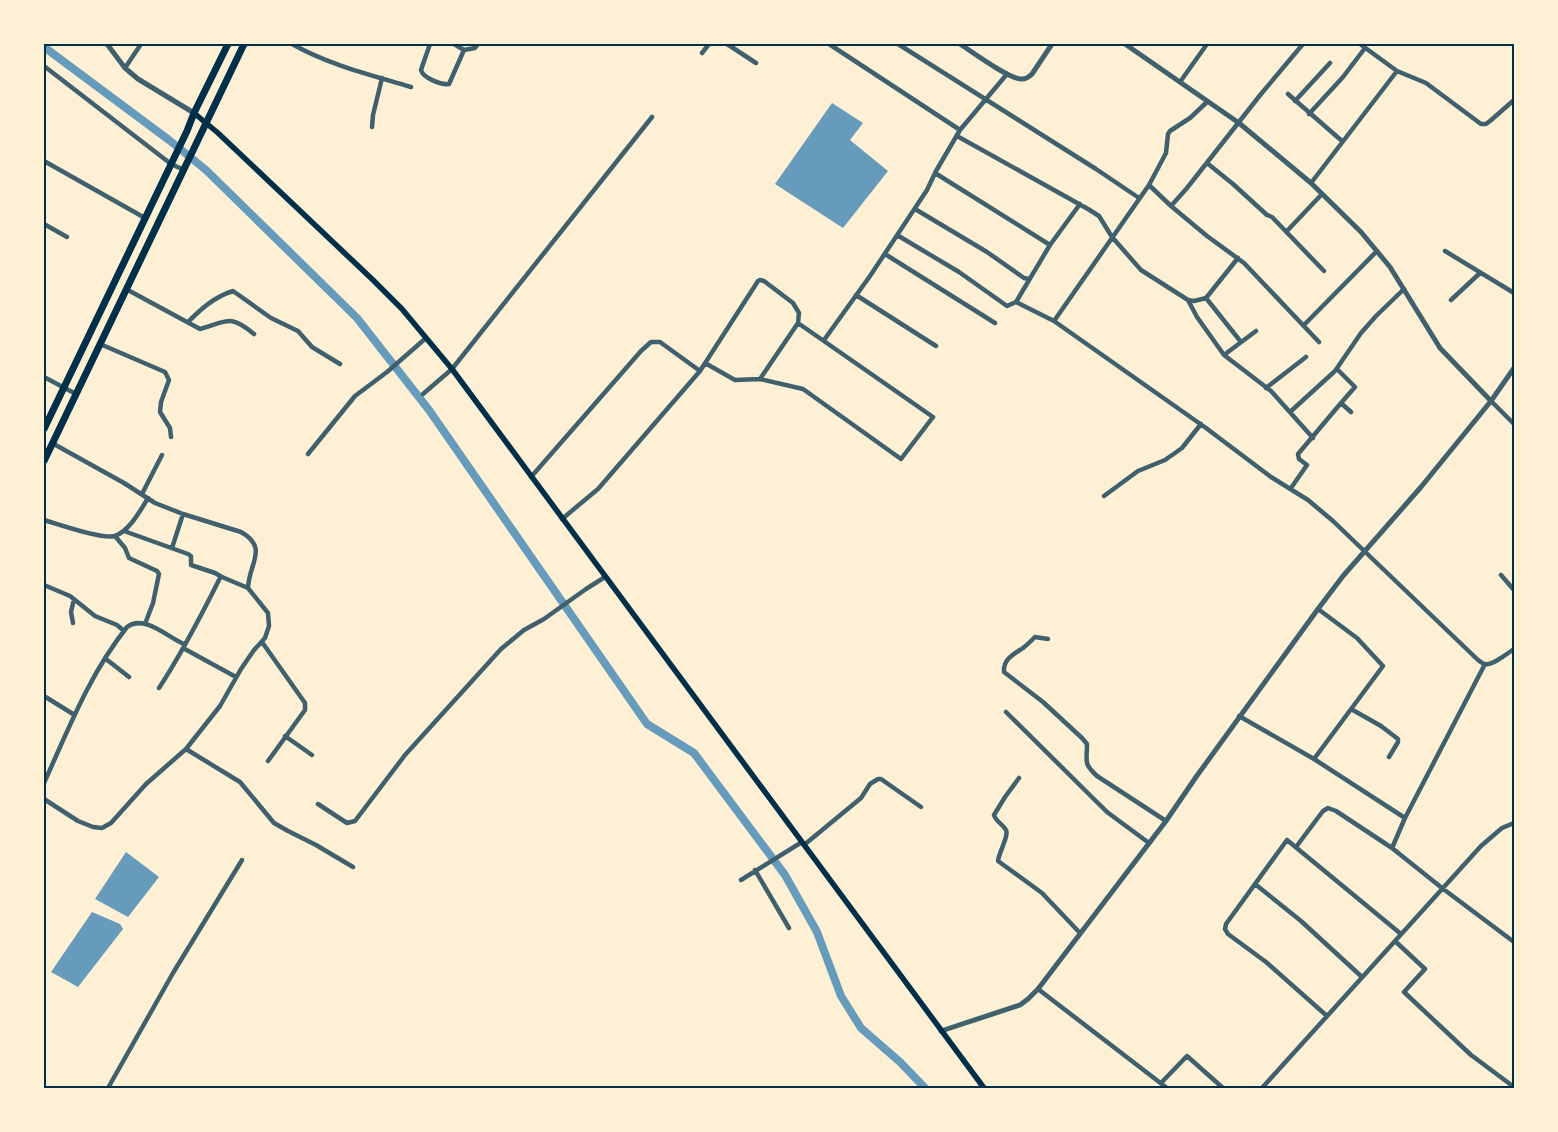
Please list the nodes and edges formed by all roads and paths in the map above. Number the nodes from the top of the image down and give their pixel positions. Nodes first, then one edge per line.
1 (107, 44) edge
2 (141, 44) edge
3 (228, 44) edge
4 (244, 44) edge
5 (292, 44) edge
6 (430, 44) edge
7 (454, 44) edge
8 (478, 44) edge
9 (709, 44) edge
10 (727, 44) edge
11 (829, 44) edge
12 (898, 44) edge
13 (960, 44) edge
14 (1052, 44) edge
15 (1125, 44) edge
16 (1207, 44) edge
17 (1303, 44) edge
18 (1360, 44) edge
19 (1365, 48) junction
20 (464, 50) junction
21 (702, 53) dead end
22 (756, 63) dead end
23 (1330, 63) dead end
24 (44, 66) edge
25 (125, 68) junction
26 (1397, 71) junction
27 (1007, 74) junction
28 (382, 78) junction
29 (1180, 82) junction
30 (411, 87) dead end
31 (1288, 94) dead end
32 (986, 100) junction
33 (1514, 100) edge
34 (1295, 101) junction
35 (1207, 102) junction
36 (194, 113) junction
37 (1309, 114) junction
38 (652, 117) dead end
39 (1238, 123) junction
40 (206, 124) junction
41 (372, 127) dead end
42 (960, 130) junction
43 (957, 136) junction
44 (1342, 141) junction
45 (44, 161) edge
46 (172, 162) junction
47 (1207, 163) junction
48 (185, 169) junction
49 (935, 173) junction
50 (1310, 183) junction
51 (1149, 185) junction
52 (1322, 194) junction
53 (1139, 198) junction
54 (1080, 204) junction
55 (1171, 206) junction
56 (915, 208) junction
57 (145, 218) junction
58 (44, 224) edge
59 (1287, 231) junction
60 (897, 235) junction
61 (67, 237) dead end
62 (1112, 237) junction
63 (1050, 245) junction
64 (1445, 250) dead end
65 (1376, 251) junction
66 (885, 254) junction
67 (1238, 258) junction
68 (1324, 271) dead end
69 (1480, 273) junction
70 (1029, 279) junction
71 (126, 289) junction
72 (1404, 289) junction
73 (1514, 293) edge
74 (856, 295) junction
75 (1206, 298) junction
76 (1188, 300) junction
77 (1451, 300) dead end
78 (1016, 302) junction
79 (1054, 321) junction
80 (188, 322) junction
81 (798, 322) junction
82 (995, 323) dead end
83 (1304, 325) junction
84 (1256, 331) dead end
85 (254, 334) dead end
86 (426, 338) junction
87 (824, 340) junction
88 (1241, 342) junction
89 (1319, 342) dead end
90 (100, 344) junction
91 (936, 346) dead end
92 (1224, 355) junction
93 (1306, 357) dead end
94 (705, 363) junction
95 (340, 364) dead end
96 (1514, 368) edge
97 (452, 369) junction
98 (1337, 369) junction
99 (700, 371) junction
100 (44, 378) edge
101 (760, 379) junction
102 (63, 388) junction
103 (1266, 388) junction
104 (76, 394) junction
105 (423, 394) dead end
106 (1491, 401) junction
107 (1341, 403) junction
108 (1290, 412) junction
109 (1351, 412) dead end
110 (1201, 424) junction
111 (1514, 424) edge
112 (44, 428) edge
113 (171, 437) dead end
114 (1313, 438) junction
115 (52, 443) junction
116 (308, 454) dead end
117 (162, 456) dead end
118 (44, 460) edge
119 (531, 477) junction
120 (1291, 488) junction
121 (142, 494) junction
122 (1104, 496) dead end
123 (148, 498) junction
124 (183, 514) junction
125 (562, 519) junction
126 (44, 520) edge
127 (124, 531) junction
128 (115, 536) junction
129 (172, 548) junction
130 (1364, 551) junction
131 (1501, 575) dead end
132 (222, 577) junction
133 (606, 577) junction
134 (44, 585) edge
135 (248, 588) junction
136 (1514, 590) edge
137 (74, 599) junction
138 (1318, 609) junction
139 (73, 623) dead end
140 (145, 624) junction
141 (124, 631) junction
142 (1048, 638) dead end
143 (262, 642) junction
144 (183, 646) junction
145 (1514, 649) edge
146 (106, 659) junction
147 (1485, 664) junction
148 (129, 677) dead end
149 (236, 678) junction
150 (159, 688) dead end
151 (44, 696) edge
152 (1351, 709) junction
153 (1006, 712) dead end
154 (73, 714) junction
155 (1239, 716) junction
156 (285, 736) junction
157 (186, 749) junction
158 (312, 755) dead end
159 (1389, 757) dead end
160 (1314, 759) junction
161 (268, 761) dead end
162 (1019, 778) dead end
163 (44, 782) edge
164 (44, 798) edge
165 (318, 804) dead end
166 (921, 807) dead end
167 (1405, 818) junction
168 (1166, 821) junction
169 (1514, 823) edge
170 (803, 843) junction
171 (1149, 843) junction
172 (1296, 847) junction
173 (1392, 848) junction
174 (242, 860) dead end
175 (353, 867) dead end
176 (755, 870) junction
177 (740, 880) dead end
178 (1254, 884) junction
179 (1442, 888) junction
180 (789, 928) dead end
181 (1080, 933) junction
182 (1401, 934) junction
183 (1395, 941) junction
184 (1514, 942) edge
185 (1362, 977) junction
186 (1038, 989) junction
187 (1327, 1016) junction
188 (942, 1031) junction
189 (1161, 1083) junction
190 (1514, 1087) edge
191 (108, 1088) edge
192 (984, 1088) edge
193 (1167, 1088) edge
194 (1223, 1088) edge
195 (1262, 1088) edge

1 - 25 street
2 - 25 street
3 - 36 main road
4 - 40 main road
5 - 28 street
6 - 20 street
7 - 20 street
8 - 20 street
9 - 21 street
10 - 22 street
11 - 42 street
12 - 32 street
13 - 27 street
14 - 27 street
15 - 29 street
16 - 29 street
17 - 39 street
18 - 19 street
19 - 26 street
19 - 37 street
23 - 34 street
24 - 46 street
25 - 36 street
26 - 33 street
26 - 44 street
27 - 32 street
28 - 30 street
28 - 41 street
29 - 35 street
31 - 34 street
32 - 42 street
32 - 53 street
34 - 37 street
35 - 39 street
35 - 51 street
36 - 40 main road
36 - 46 main road
37 - 44 street
38 - 97 street
39 - 47 street
39 - 50 street
40 - 48 main road
40 - 86 main road
42 - 43 street
43 - 49 street
43 - 54 street
44 - 50 street
45 - 57 street
46 - 48 street
46 - 57 main road
47 - 55 street
47 - 59 street
48 - 71 main road
49 - 56 street
49 - 63 street
50 - 52 street
51 - 53 street
51 - 55 street
52 - 59 street
52 - 65 street
53 - 62 street
54 - 62 street
54 - 63 street
55 - 67 street
56 - 60 street
56 - 70 street
57 - 102 main road
58 - 61 street
59 - 68 street
60 - 66 street
60 - 78 street
62 - 76 street
62 - 79 street
63 - 70 street
64 - 69 street
65 - 72 street
65 - 83 street
66 - 74 street
66 - 82 street
67 - 75 street
67 - 83 street
69 - 73 street
69 - 77 street
70 - 78 street
71 - 80 street
71 - 90 main road
72 - 98 street
72 - 106 street
74 - 87 street
74 - 91 street
75 - 76 street
75 - 88 street
76 - 92 street
78 - 79 street
79 - 110 street
80 - 85 street
80 - 95 street
81 - 87 street
81 - 94 street
81 - 101 street
83 - 89 street
84 - 88 street
86 - 97 main road
86 - 116 street
87 - 101 street
88 - 92 street
90 - 104 main road
90 - 113 street
92 - 103 street
93 - 103 street
94 - 99 street
94 - 101 street
96 - 106 street
97 - 105 street
97 - 119 main road
98 - 107 street
98 - 108 street
99 - 119 street
99 - 125 street
100 - 102 street
102 - 104 street
102 - 112 main road
103 - 108 street
104 - 115 main road
106 - 111 street
106 - 130 street
107 - 109 street
107 - 114 street
108 - 114 street
110 - 120 street
110 - 122 street
114 - 120 street
115 - 118 main road
115 - 121 street
117 - 121 street
119 - 125 main road
120 - 130 street
121 - 123 street
123 - 124 street
123 - 127 street
124 - 129 street
124 - 135 street
125 - 133 main road
126 - 128 street
127 - 128 street
127 - 129 street
128 - 140 street
129 - 132 street
130 - 138 street
130 - 147 street
131 - 136 street
132 - 135 street
132 - 144 street
133 - 165 street
133 - 170 main road
134 - 137 street
135 - 143 street
137 - 139 street
137 - 141 street
138 - 152 street
138 - 155 street
140 - 141 street
140 - 144 street
141 - 146 street
142 - 168 street
143 - 149 street
143 - 156 street
144 - 149 street
144 - 150 street
145 - 147 street
146 - 148 street
146 - 154 street
147 - 167 street
149 - 157 street
151 - 154 street
152 - 159 street
152 - 160 street
153 - 171 street
154 - 163 street
155 - 160 street
155 - 168 street
156 - 158 street
156 - 161 street
157 - 164 street
157 - 175 street
160 - 167 street
162 - 181 street
166 - 170 street
167 - 173 street
168 - 171 street
169 - 179 street
170 - 176 street
170 - 188 main road
171 - 181 street
172 - 173 street
172 - 178 street
172 - 182 street
173 - 179 street
174 - 191 street
176 - 177 street
176 - 180 street
178 - 185 street
178 - 187 street
179 - 182 street
179 - 184 street
181 - 186 street
182 - 183 street
183 - 185 street
183 - 190 street
185 - 187 street
186 - 188 street
186 - 189 street
187 - 195 street
188 - 192 main road
189 - 193 street
189 - 194 street

